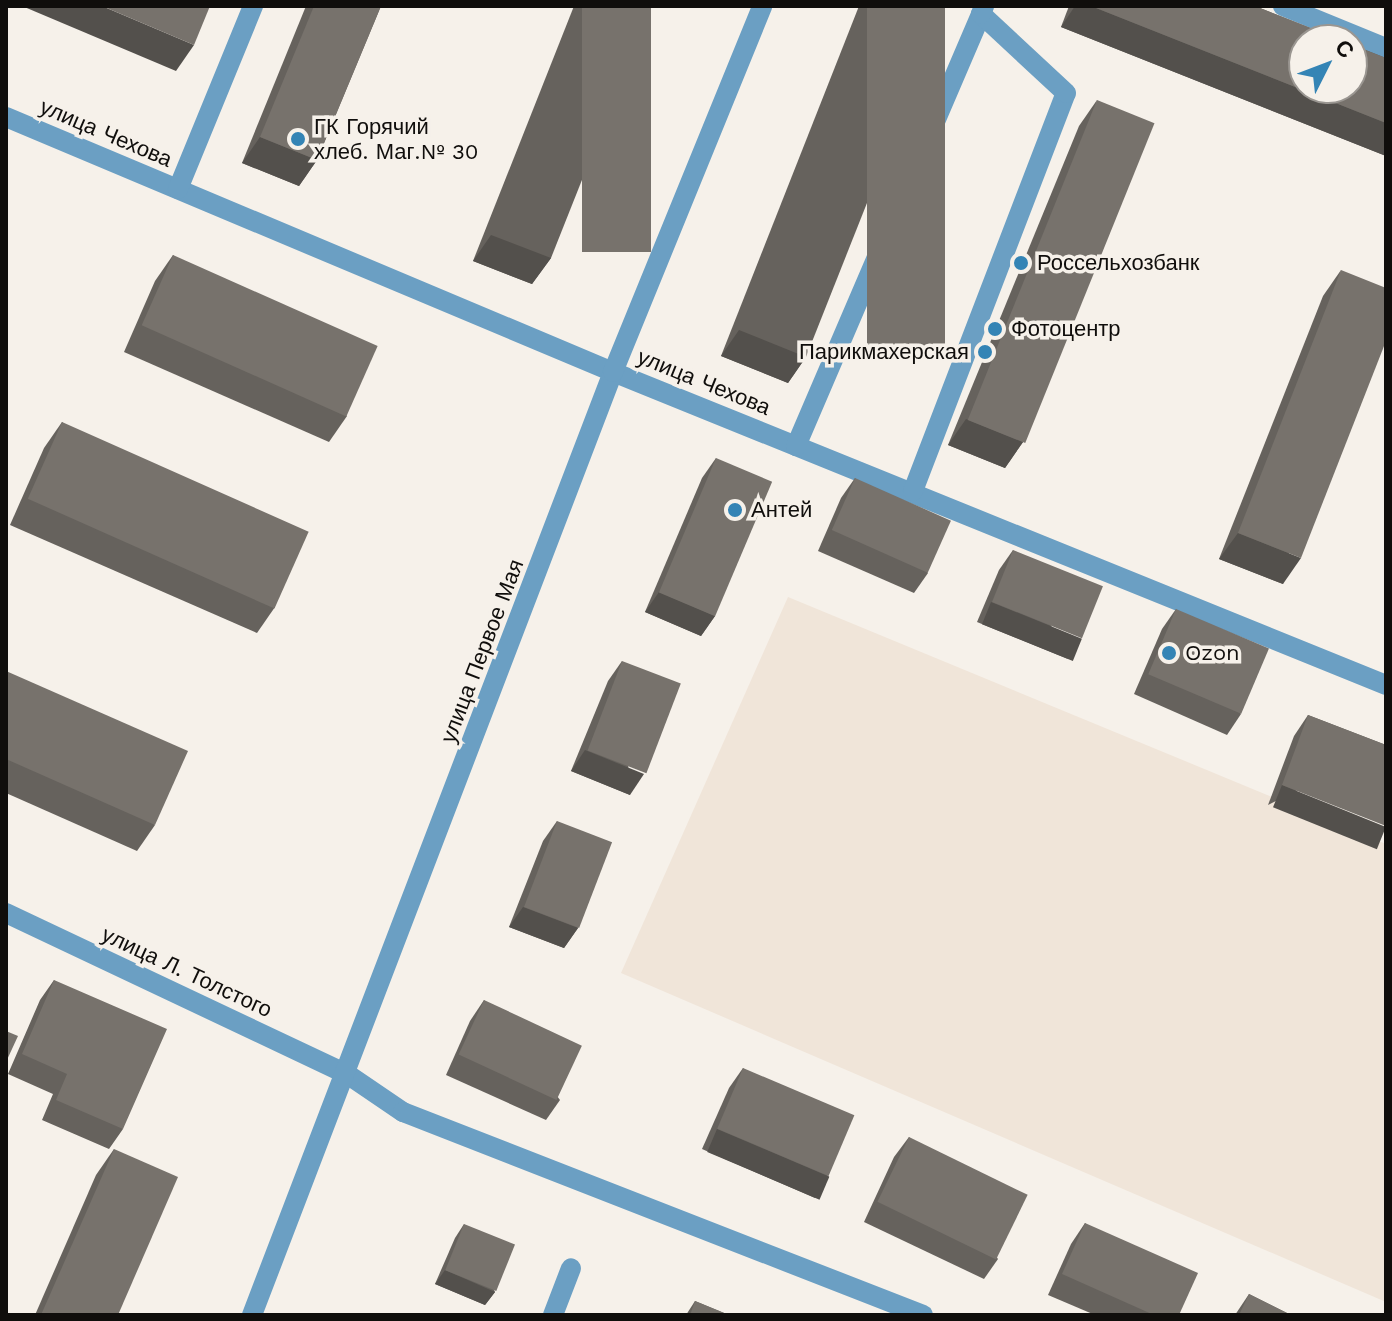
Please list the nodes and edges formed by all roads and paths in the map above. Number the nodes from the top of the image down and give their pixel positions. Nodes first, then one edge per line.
1 (253, 6) edge
2 (762, 6) edge
3 (1283, 6) edge
4 (983, 10) edge
5 (1386, 48) edge
6 (6, 117) edge
7 (178, 189) junction
8 (613, 372) junction
9 (796, 446) junction
10 (913, 491) junction
11 (1386, 685) edge
12 (6, 913) edge
13 (347, 1074) junction
14 (571, 1268) dead end
15 (252, 1315) edge
16 (553, 1315) edge
17 (923, 1315) edge

1 - 7 street
2 - 8 street, улица Первое Мая
3 - 5 street
4 - 9 street
4 - 10 street
6 - 7 street, улица Чехова
7 - 8 street, улица Чехова
8 - 9 street, улица Чехова
8 - 13 street, улица Первое Мая
9 - 10 street, улица Чехова
10 - 11 street, улица Чехова
12 - 13 street, улица Л. Толстого
13 - 15 street, улица Первое Мая
13 - 17 street, улица Л. Толстого
14 - 16 street

